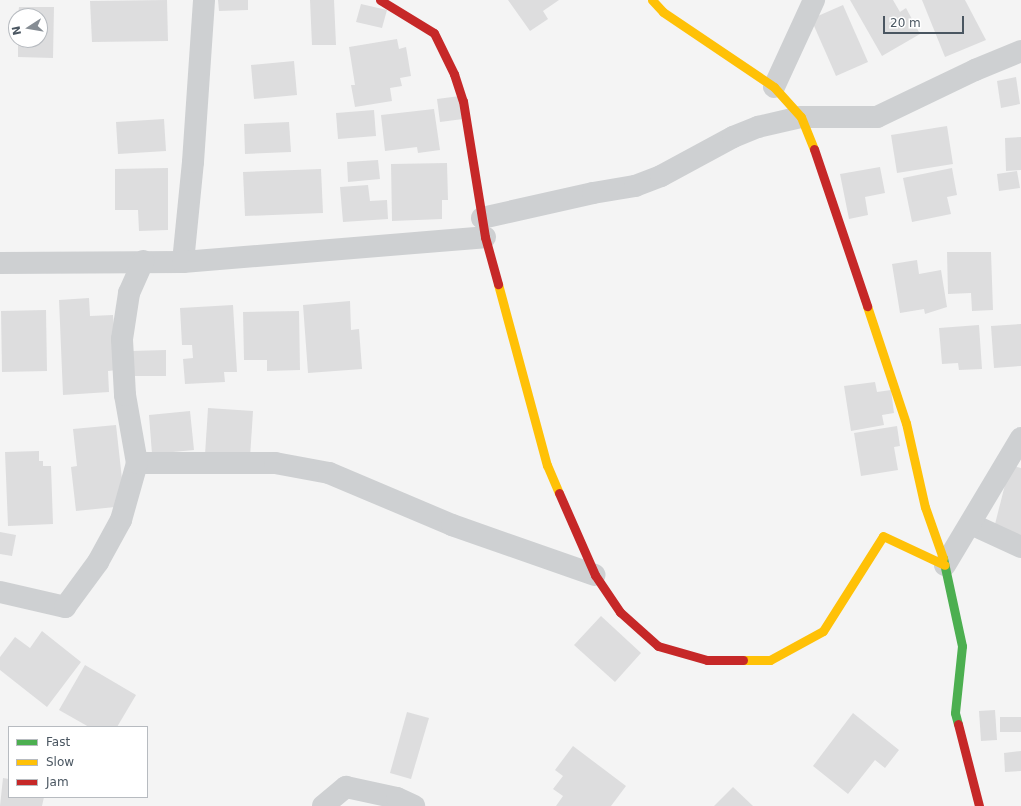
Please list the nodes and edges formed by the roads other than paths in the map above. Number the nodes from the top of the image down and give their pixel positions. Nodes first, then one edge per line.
1 (204, 0) edge
2 (380, 0) edge
3 (652, 0) edge
4 (814, 0) edge
5 (1021, 51) edge
6 (774, 87) junction
7 (801, 118) junction
8 (484, 228) junction
9 (143, 261) junction
10 (183, 262) junction
11 (0, 263) edge
12 (1021, 438) edge
13 (137, 463) junction
14 (971, 524) junction
15 (1021, 548) edge
16 (945, 565) junction
17 (595, 575) junction
18 (0, 592) edge
19 (323, 806) edge
20 (414, 806) edge
21 (979, 806) edge

1 - 10 street
2 - 8 street
3 - 6 street
4 - 6 street
5 - 7 street
6 - 7 street
7 - 8 street
7 - 16 street
8 - 10 street
8 - 17 street
9 - 10 street
9 - 11 street
9 - 13 street
12 - 14 street
13 - 17 street
13 - 18 street
14 - 15 street
14 - 16 street
16 - 17 street
16 - 21 street
19 - 20 street

